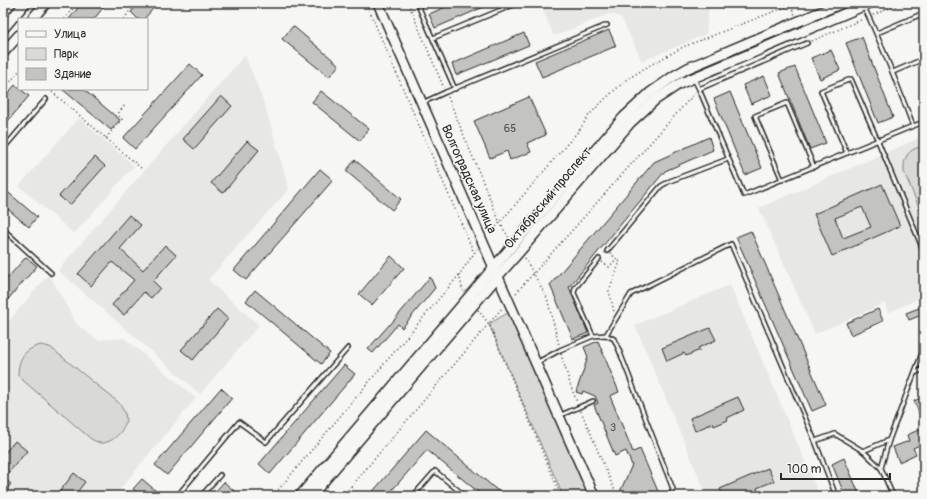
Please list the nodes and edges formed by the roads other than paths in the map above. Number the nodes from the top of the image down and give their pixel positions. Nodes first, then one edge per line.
1 (25, 3) edge
2 (46, 3) edge
3 (378, 3) edge
4 (417, 3) edge
5 (841, 3) edge
6 (513, 4) dead end
7 (865, 4) edge
8 (924, 14) edge
9 (33, 18) edge
10 (607, 25) dead end
11 (3, 29) edge
12 (877, 33) junction
13 (18, 36) edge
14 (432, 38) junction
15 (807, 43) road end
16 (3, 53) edge
17 (924, 66) edge
18 (893, 72) junction
19 (693, 77) junction
20 (699, 88) junction
21 (455, 89) junction
22 (46, 99) dead end
23 (422, 103) junction
24 (924, 122) edge
25 (913, 126) junction
26 (878, 140) junction
27 (3, 149) edge
28 (847, 153) junction
29 (728, 159) junction
30 (814, 167) junction
31 (782, 180) junction
32 (3, 229) edge
33 (607, 250) road end
34 (924, 252) edge
35 (599, 259) road end
36 (494, 267) junction
37 (51, 273) dead end
38 (498, 276) junction
39 (606, 335) junction
40 (593, 336) junction
41 (348, 348) dead end
42 (924, 348) edge
43 (536, 362) junction
44 (924, 369) edge
45 (915, 373) junction
46 (593, 401) dead end
47 (559, 415) junction
48 (889, 440) junction
49 (815, 442) junction
50 (863, 451) junction
51 (882, 468) junction
52 (220, 475) dead end
53 (179, 496) edge
54 (201, 496) edge
55 (300, 496) edge
56 (311, 496) edge
57 (413, 496) edge
58 (465, 496) edge
59 (594, 496) edge
60 (670, 496) edge
61 (836, 496) edge
62 (893, 496) edge

1 - 11 main road
2 - 9 main road
3 - 23 main road, Волгоградская улица
4 - 14 lane
5 - 36 main road, Октябрьский проспект
6 - 14 lane
7 - 12 lane
7 - 19 main road, Октябрьский проспект
8 - 12 lane
10 - 21 lane
12 - 18 lane
13 - 16 main road
14 - 21 lane
15 - 20 lane
17 - 18 lane
18 - 25 lane
19 - 20 lane
19 - 38 main road, Октябрьский проспект
20 - 29 lane
21 - 23 lane
22 - 27 lane
23 - 36 main road, Волгоградская улица
24 - 25 lane
25 - 26 lane
26 - 28 lane
26 - 28 lane
26 - 34 lane
28 - 30 lane
29 - 31 lane
29 - 33 lane
30 - 31 lane
30 - 31 lane
32 - 37 lane
35 - 40 lane
36 - 38 main road, Волгоградская улица
36 - 55 main road, Октябрьский проспект
38 - 43 main road, Волгоградская улица
38 - 56 main road, Октябрьский проспект
39 - 40 lane
39 - 49 lane
39 - 60 lane
40 - 43 lane
41 - 53 lane
42 - 45 lane
43 - 47 main road, Волгоградская улица
44 - 45 lane
45 - 48 lane
46 - 47 lane
47 - 59 main road, Волгоградская улица
48 - 50 lane
48 - 51 lane
49 - 50 lane
49 - 61 lane
50 - 51 lane
51 - 62 lane
52 - 54 lane
57 - 58 lane

